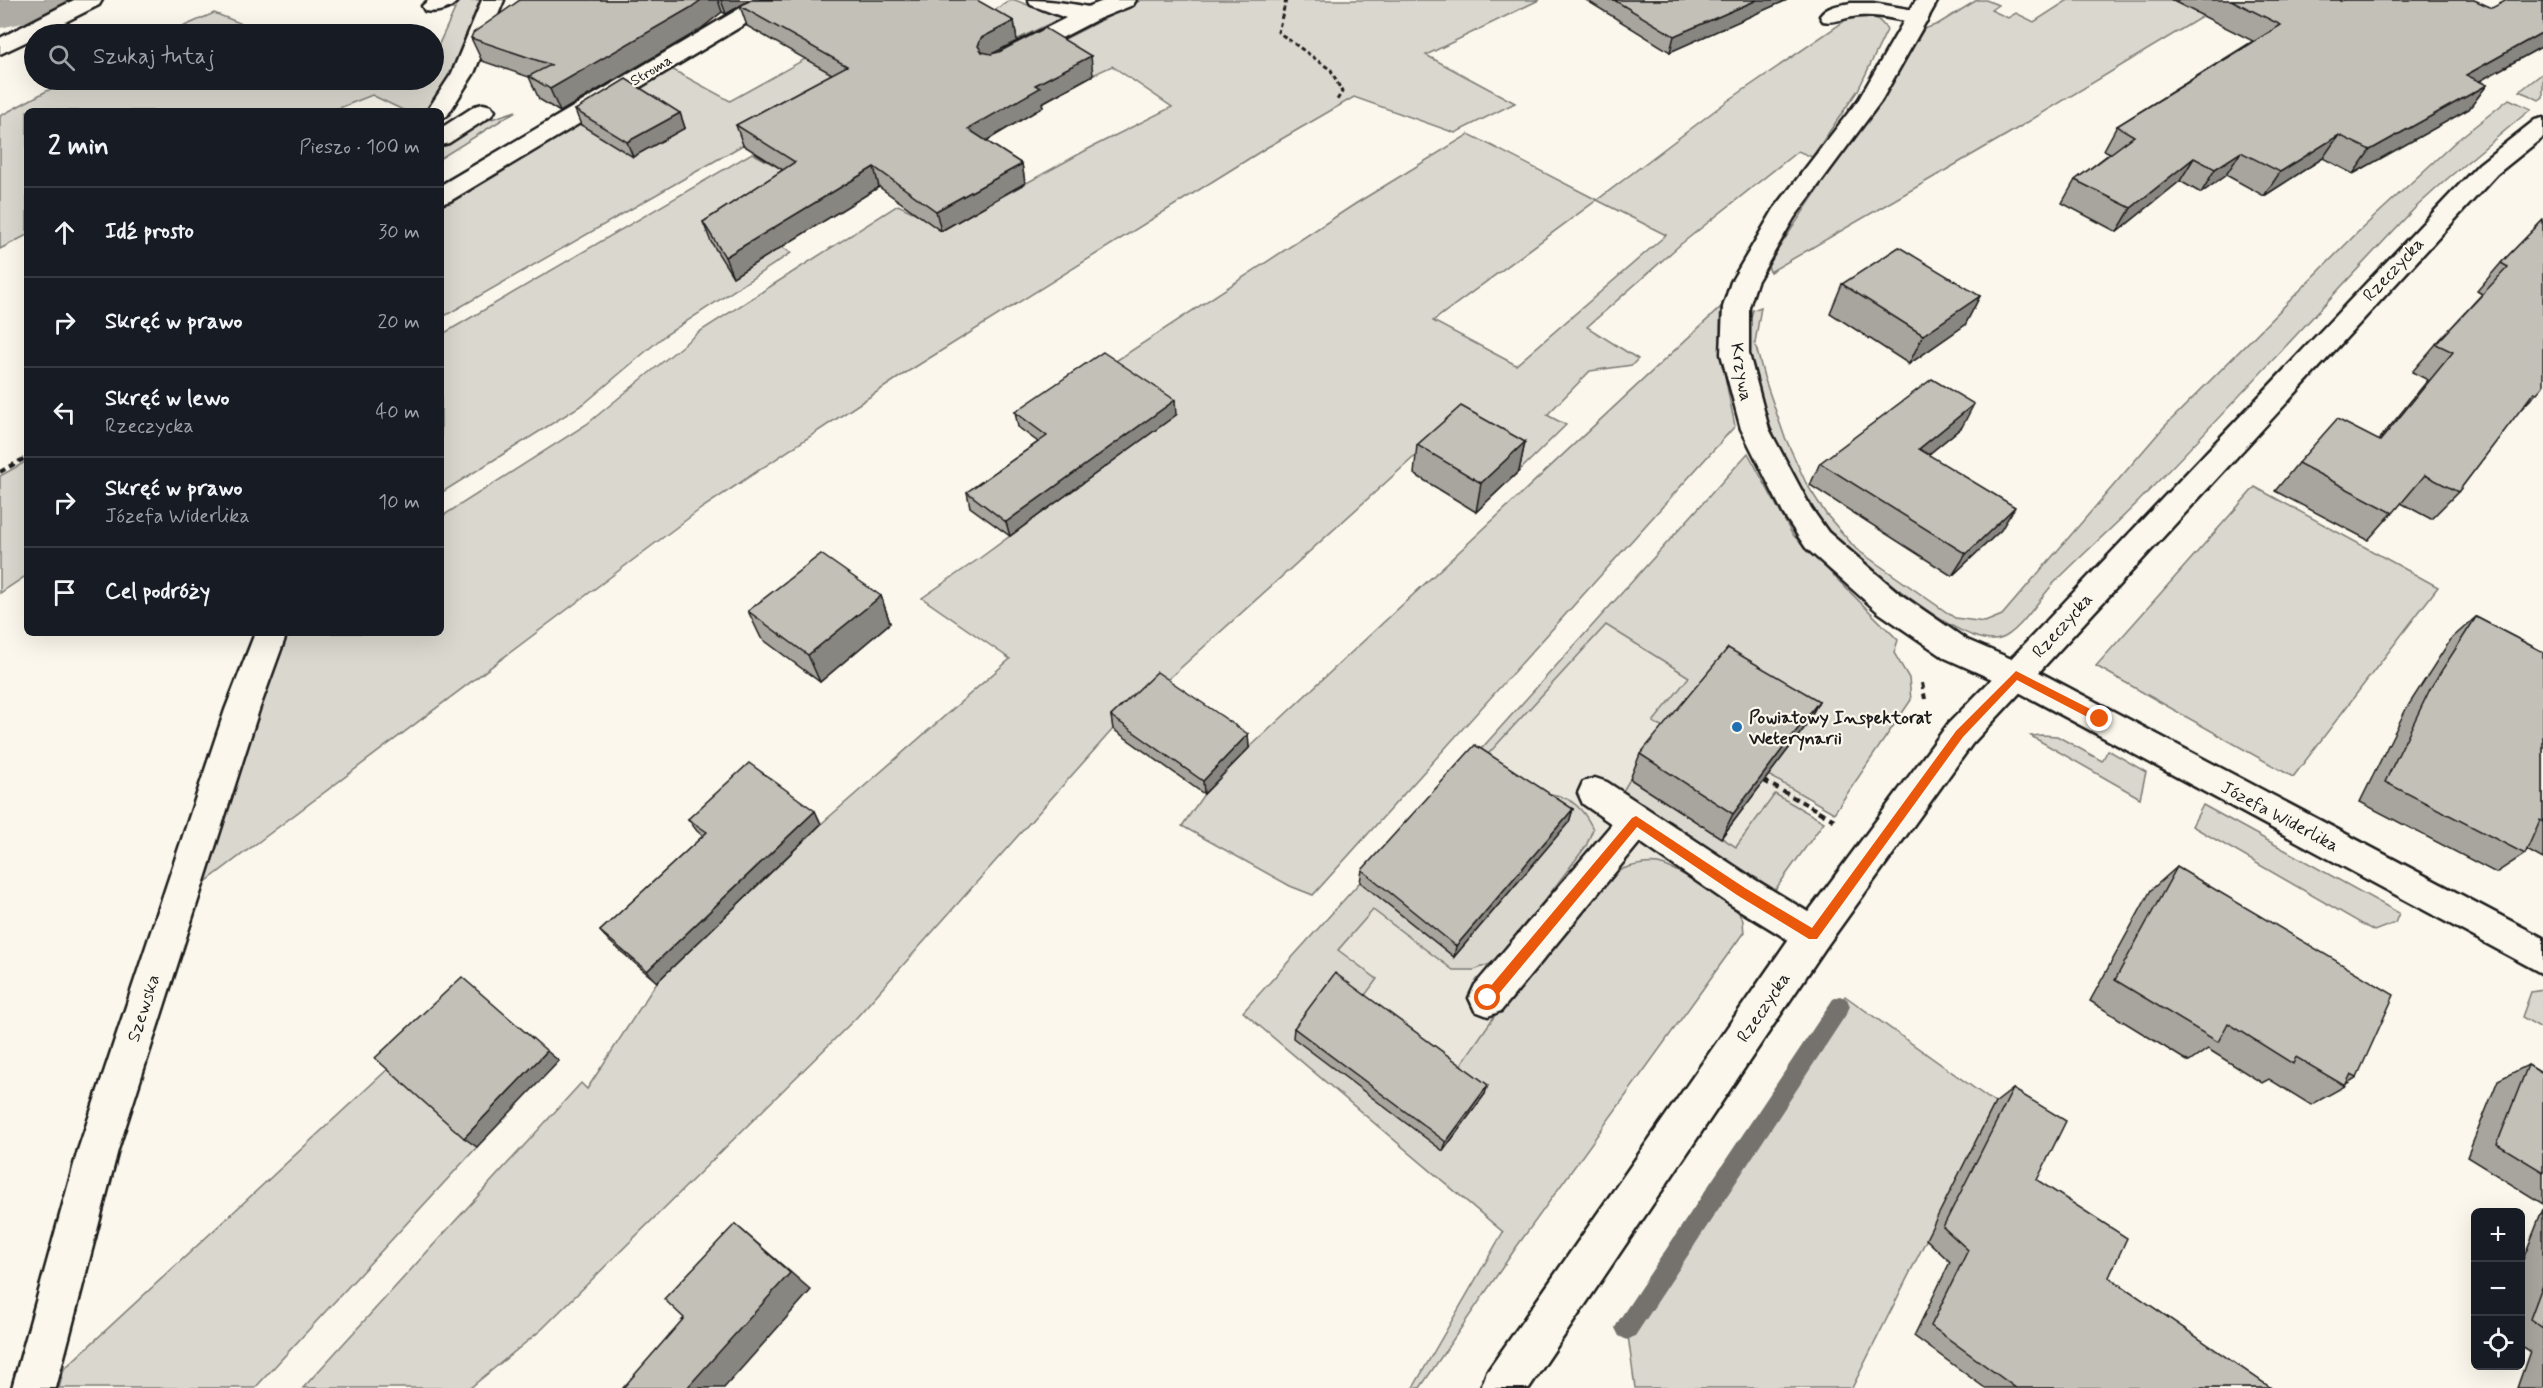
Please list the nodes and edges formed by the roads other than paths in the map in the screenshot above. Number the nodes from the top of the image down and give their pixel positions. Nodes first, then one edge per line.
1 (91, 0) edge
2 (493, 0) edge
3 (769, 0) edge
4 (1039, 0) edge
5 (1125, 0) edge
6 (1895, 5) edge
7 (1090, 14) junction
8 (1831, 16) dead end
9 (44, 24) edge
10 (24, 34) edge
11 (0, 46) edge
12 (994, 64) edge
13 (442, 108) edge
14 (483, 111) dead end
15 (2543, 124) edge
16 (444, 136) edge
17 (444, 194) edge
18 (270, 636) edge
19 (2016, 675) junction
20 (1595, 793) dead end
21 (1636, 821) junction
22 (1813, 935) junction
23 (2543, 957) edge
24 (1488, 998) dead end
25 (34, 1388) edge
26 (1503, 1388) edge

1 - 9 street
2 - 13 street
3 - 17 street, Stroma
4 - 7 street
5 - 7 street
6 - 8 street
6 - 19 street, Krzywa
7 - 12 street
10 - 11 street
14 - 16 street
15 - 19 street, Rzeczycka
18 - 25 street, Szewska
19 - 22 street, Rzeczycka
19 - 23 street, Józefa Widerlika
20 - 21 street
21 - 22 street
21 - 24 street
22 - 26 street, Rzeczycka

